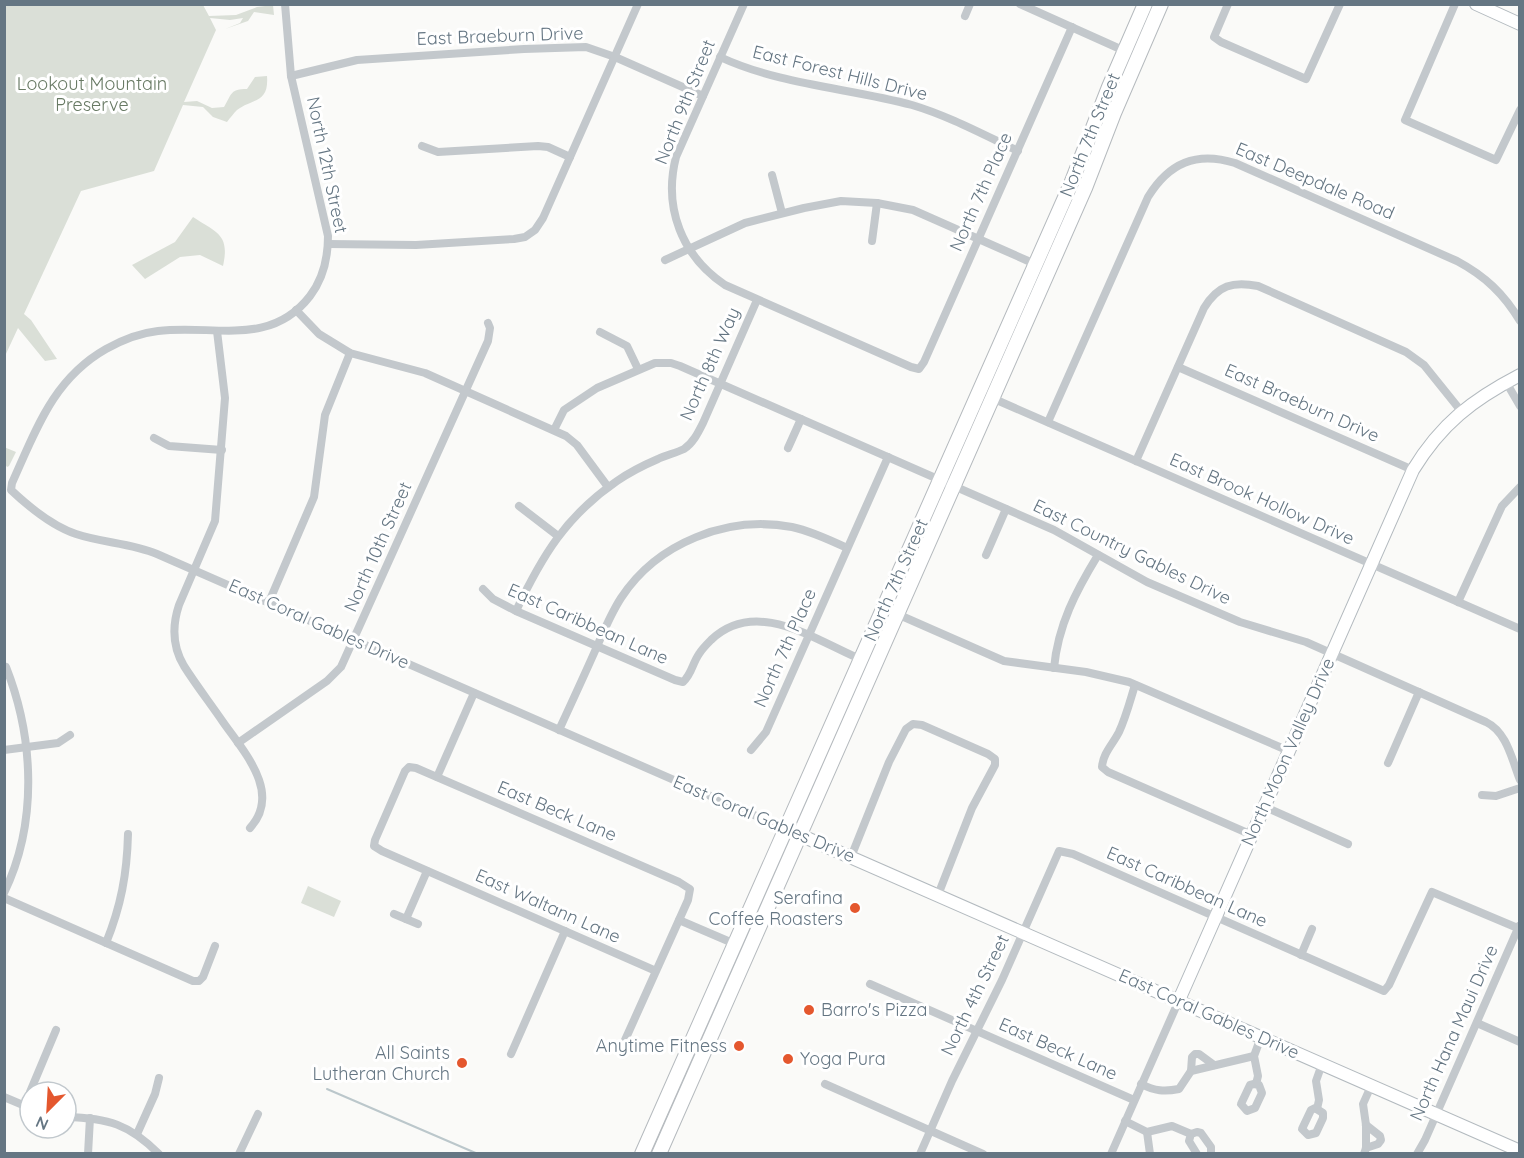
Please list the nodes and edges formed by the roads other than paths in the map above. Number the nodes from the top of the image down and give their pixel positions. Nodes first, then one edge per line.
1 (285, 4) edge
2 (638, 4) edge
3 (744, 4) edge
4 (970, 4) edge
5 (1020, 4) edge
6 (1145, 4) edge
7 (1161, 4) edge
8 (1228, 4) edge
9 (1340, 4) edge
10 (1455, 4) edge
11 (1476, 4) edge
12 (964, 16) dead end
13 (1520, 24) edge
14 (1072, 27) junction
15 (1125, 51) junction
16 (615, 57) junction
17 (720, 57) junction
18 (1138, 57) junction
19 (291, 76) junction
20 (703, 96) junction
21 (1520, 110) edge
22 (422, 146) dead end
23 (1018, 151) junction
24 (570, 157) junction
25 (772, 176) dead end
26 (877, 203) junction
27 (782, 213) junction
28 (978, 239) junction
29 (872, 241) dead end
30 (328, 244) junction
31 (689, 249) junction
32 (665, 260) dead end
33 (1035, 264) junction
34 (757, 300) junction
35 (296, 310) junction
36 (1520, 321) edge
37 (488, 322) dead end
38 (218, 331) junction
39 (600, 332) dead end
40 (350, 353) junction
41 (1178, 367) junction
42 (638, 369) junction
43 (1520, 375) edge
44 (1506, 382) junction
45 (720, 384) junction
46 (466, 392) junction
47 (992, 398) junction
48 (1520, 406) edge
49 (1461, 411) junction
50 (801, 419) junction
51 (1048, 422) junction
52 (554, 430) junction
53 (154, 438) dead end
54 (788, 448) dead end
55 (222, 450) junction
56 (888, 457) junction
57 (1136, 461) junction
58 (1413, 470) junction
59 (947, 483) junction
60 (608, 487) junction
61 (1520, 487) edge
62 (11, 490) joint
63 (519, 506) dead end
64 (1006, 509) junction
65 (558, 536) junction
66 (847, 548) junction
67 (986, 555) dead end
68 (1098, 555) junction
69 (1371, 564) junction
70 (195, 570) junction
71 (483, 589) dead end
72 (269, 602) junction
73 (1458, 602) junction
74 (516, 610) junction
75 (897, 614) junction
76 (1520, 629) edge
77 (808, 635) junction
78 (354, 639) junction
79 (597, 646) junction
80 (1332, 654) junction
81 (860, 659) junction
82 (6, 667) edge
83 (1054, 668) junction
84 (1135, 685) junction
85 (1419, 692) junction
86 (474, 693) junction
87 (559, 730) junction
88 (70, 735) dead end
89 (238, 743) junction
90 (26, 747) junction
91 (4, 750) edge
92 (751, 750) dead end
93 (1289, 751) junction
94 (1388, 763) dead end
95 (437, 777) junction
96 (1520, 780) edge
97 (1520, 788) edge
98 (1482, 795) dead end
99 (1264, 807) junction
100 (250, 828) dead end
101 (792, 832) junction
102 (128, 834) dead end
103 (1252, 835) junction
104 (1348, 844) dead end
105 (374, 846) joint
106 (1059, 851) joint
107 (851, 857) junction
108 (427, 870) junction
109 (4, 892) edge
110 (938, 895) junction
111 (4, 898) edge
112 (394, 914) dead end
113 (1215, 917) junction
114 (406, 919) junction
115 (679, 920) junction
116 (418, 924) dead end
117 (1519, 928) edge
118 (1312, 929) dead end
119 (565, 931) junction
120 (1023, 933) junction
121 (106, 943) junction
122 (735, 944) junction
123 (215, 946) dead end
124 (1301, 955) junction
125 (656, 971) junction
126 (870, 984) dead end
127 (1179, 1000) junction
128 (1477, 1023) junction
129 (56, 1030) dead end
130 (977, 1031) junction
131 (1261, 1037) junction
132 (1520, 1042) edge
133 (621, 1049) dead end
134 (511, 1054) dead end
135 (1254, 1056) junction
136 (1322, 1064) junction
137 (1214, 1065) junction
138 (1191, 1071) junction
139 (159, 1078) dead end
140 (35, 1080) edge
141 (825, 1084) dead end
142 (1142, 1084) junction
143 (1256, 1084) dead end
144 (1371, 1086) junction
145 (4, 1097) edge
146 (1134, 1100) junction
147 (18, 1103) edge
148 (1317, 1109) dead end
149 (258, 1114) dead end
150 (1436, 1114) junction
151 (78, 1118) edge
152 (90, 1118) junction
153 (1125, 1121) junction
154 (1366, 1125) junction
155 (930, 1130) junction
156 (1147, 1132) junction
157 (137, 1134) junction
158 (1191, 1134) junction
159 (1365, 1151) edge
160 (1520, 1151) edge
161 (88, 1154) edge
162 (159, 1154) edge
163 (238, 1154) edge
164 (642, 1154) edge
165 (659, 1154) edge
166 (920, 1154) edge
167 (983, 1154) edge
168 (1111, 1154) edge
169 (1150, 1154) edge
170 (1197, 1154) edge
171 (1211, 1154) edge
172 (1417, 1154) edge

1 - 19 street, North 12th Street
2 - 16 street
3 - 17 street, North 9th Street
4 - 12 street
5 - 14 street
6 - 15 main road, North 7th Street
7 - 18 main road, North 7th Street
8 - 9 street
10 - 21 street
11 - 13 street
14 - 15 street
14 - 23 street, North 7th Place
15 - 18 street
15 - 33 main road, North 7th Street
16 - 19 street, East Braeburn Drive
16 - 20 street, East Braeburn Drive
16 - 24 street
17 - 20 street, North 9th Street
17 - 23 street, East Forest Hills Drive
18 - 47 main road, North 7th Street
19 - 30 street, North 12th Street
20 - 31 street, North 9th Street
22 - 24 street
23 - 28 street, North 7th Place
24 - 30 street
25 - 27 street
26 - 27 street
26 - 28 street
26 - 29 street
27 - 31 street
28 - 33 street
28 - 34 street, North 7th Place
30 - 35 street, North 12th Street
31 - 32 street
31 - 34 street
33 - 59 main road, North 7th Street
34 - 45 street, North 8th Way
35 - 38 street, North 12th Street
35 - 40 street
36 - 51 street, East Deepdale Road
37 - 46 street, North 10th Street
38 - 55 street
38 - 62 street, North 12th Street
39 - 42 street
40 - 46 street
40 - 72 street
41 - 49 street
41 - 57 street
41 - 58 street, East Braeburn Drive
42 - 45 street, East Country Gables Drive
42 - 52 street
43 - 44 street, North Moon Valley Drive
44 - 48 street
44 - 49 street, North Moon Valley Drive
45 - 50 street, East Country Gables Drive
45 - 60 street, North 8th Way
46 - 52 street
46 - 78 street, North 10th Street
47 - 51 street, East Brook Hollow Drive
47 - 59 main road, North 7th Street
49 - 58 street, North Moon Valley Drive
50 - 54 street
50 - 56 street, East Country Gables Drive
51 - 57 street, East Brook Hollow Drive
52 - 60 street
53 - 55 street
55 - 70 street
56 - 59 street, East Country Gables Drive
56 - 66 street, North 7th Place
57 - 69 street, East Brook Hollow Drive
58 - 69 street, North Moon Valley Drive
59 - 64 street, East Country Gables Drive
59 - 75 main road, North 7th Street
59 - 81 main road, North 7th Street
60 - 65 street, North 8th Way
61 - 73 street
62 - 70 street, East Coral Gables Drive
63 - 65 street
64 - 67 street
64 - 68 street, East Country Gables Drive
65 - 74 street, North 8th Way
66 - 77 street, North 7th Place
66 - 79 street
68 - 80 street, East Country Gables Drive
68 - 83 street
69 - 73 street, East Brook Hollow Drive
69 - 80 street, North Moon Valley Drive
70 - 72 street, East Coral Gables Drive
70 - 89 street
71 - 74 street, East Caribbean Lane
72 - 78 street, East Coral Gables Drive
73 - 76 street, East Brook Hollow Drive
74 - 79 street, East Caribbean Lane
75 - 83 street
75 - 101 main road, North 7th Street
77 - 79 street, East Caribbean Lane
77 - 81 street
77 - 92 street, North 7th Place
78 - 86 street, East Coral Gables Drive
78 - 89 street, North 10th Street
79 - 87 street
80 - 85 street, East Country Gables Drive
80 - 93 street, North Moon Valley Drive
81 - 101 main road, North 7th Street
82 - 90 street
83 - 84 street
84 - 93 street
84 - 103 street
85 - 94 street
85 - 96 street, East Country Gables Drive
86 - 87 street, East Coral Gables Drive
86 - 95 street
87 - 101 street, East Coral Gables Drive
88 - 90 street
89 - 100 street
90 - 91 street
90 - 109 street
93 - 99 street, North Moon Valley Drive
95 - 105 street, East Beck Lane
95 - 115 street, East Beck Lane
97 - 98 street
99 - 103 street, North Moon Valley Drive
99 - 104 street
101 - 107 street, East Coral Gables Drive
101 - 122 main road, North 7th Street
101 - 165 main road, North 7th Street
102 - 121 street
103 - 113 street, North Moon Valley Drive
105 - 108 street, East Waltann Lane
106 - 113 street, East Caribbean Lane
106 - 120 street, North 4th Street
107 - 110 street, East Coral Gables Drive
107 - 110 street
108 - 114 street
108 - 119 street, East Waltann Lane
110 - 120 street, East Coral Gables Drive
111 - 121 street
112 - 114 street
113 - 124 street, East Caribbean Lane
113 - 127 street, North Moon Valley Drive
114 - 116 street
115 - 122 street
115 - 125 street
117 - 124 street, East Caribbean Lane
117 - 128 street, North Hana Maui Drive
118 - 124 street
119 - 125 street, East Waltann Lane
119 - 134 street
120 - 127 street, East Coral Gables Drive
120 - 130 street, North 4th Street
121 - 123 street
122 - 164 main road, North 7th Street
125 - 133 street
126 - 130 street, East Beck Lane
127 - 131 street, East Coral Gables Drive
127 - 142 street, North Moon Valley Drive
128 - 132 street
128 - 150 street, North Hana Maui Drive
129 - 140 street
130 - 146 street, East Beck Lane
130 - 155 street, North 4th Street
131 - 135 street
131 - 136 street, East Coral Gables Drive
135 - 137 street
135 - 143 street
136 - 144 street, East Coral Gables Drive
136 - 148 street
137 - 138 street
137 - 138 street
138 - 142 street
139 - 157 street
141 - 155 street
142 - 146 street, North Moon Valley Drive
144 - 150 street, East Coral Gables Drive
144 - 154 street
145 - 147 street
146 - 153 street, North Moon Valley Drive
149 - 163 street
150 - 160 street, East Coral Gables Drive
150 - 172 street, North Hana Maui Drive
151 - 152 street
152 - 157 street
152 - 161 street
153 - 156 street
153 - 168 street, North Moon Valley Drive
154 - 159 street
154 - 159 street
155 - 166 street, North 4th Street
155 - 167 street
156 - 158 street
156 - 169 street
157 - 162 street
158 - 170 street
158 - 171 street

